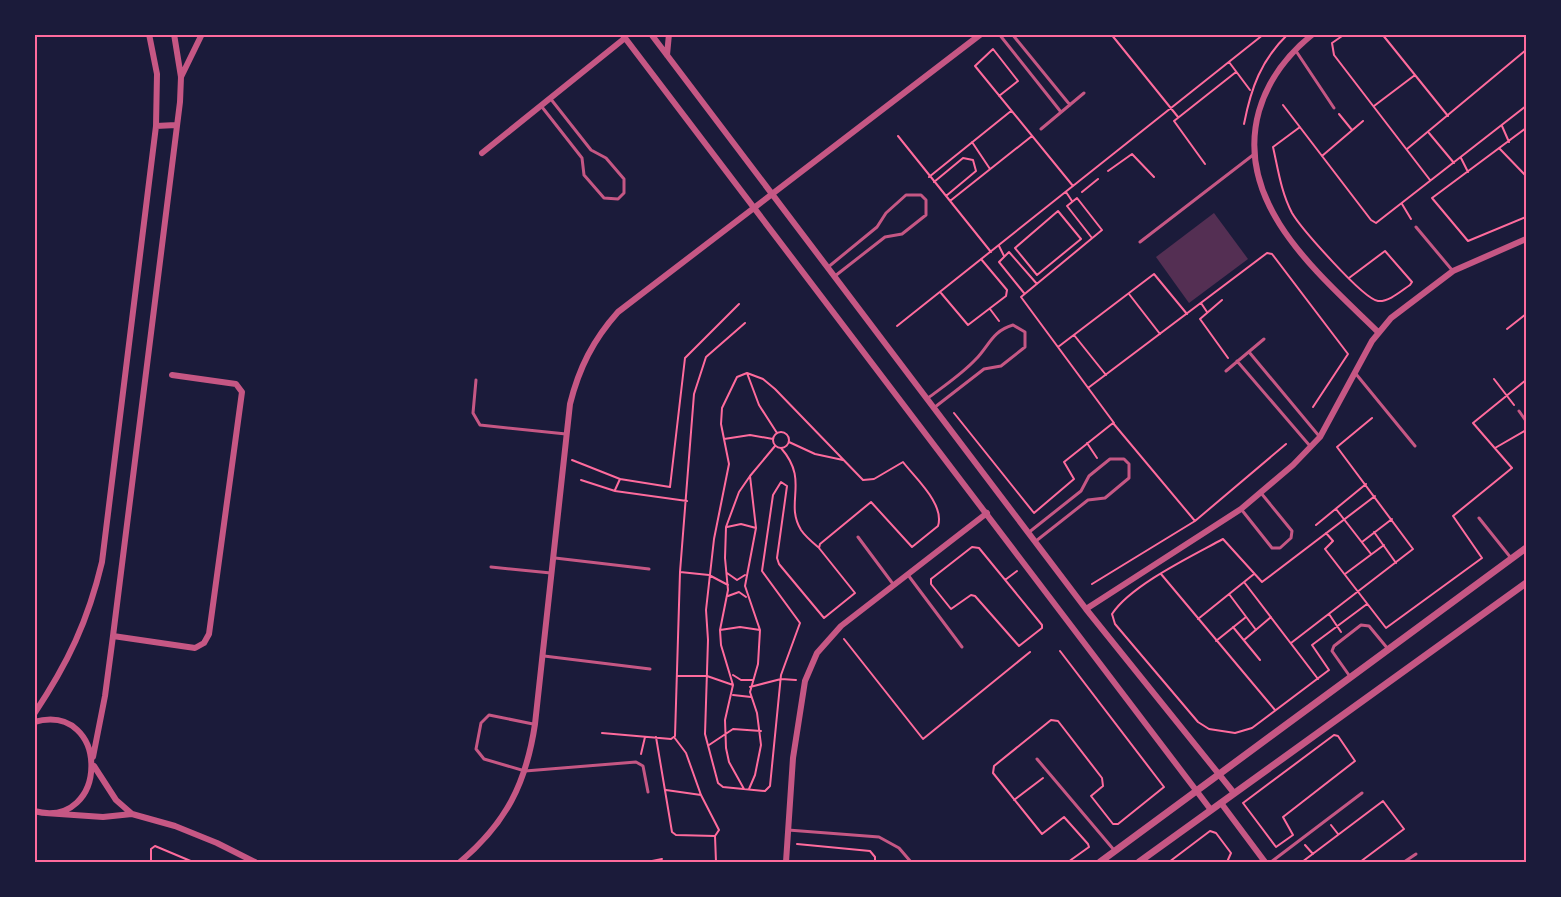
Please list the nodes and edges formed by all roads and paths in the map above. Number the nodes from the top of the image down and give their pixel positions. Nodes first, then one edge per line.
1 (149, 34) edge
2 (174, 34) edge
3 (202, 34) edge
4 (651, 34) edge
5 (669, 34) edge
6 (981, 34) edge
7 (999, 34) edge
8 (1012, 34) edge
9 (1111, 34) edge
10 (1264, 34) edge
11 (1288, 34) edge
12 (1313, 34) edge
13 (1344, 34) edge
14 (1382, 34) edge
15 (624, 36) edge
16 (1295, 50) junction
17 (1527, 50) edge
18 (668, 56) junction
19 (1229, 62) junction
20 (1236, 72) junction
21 (1415, 75) junction
22 (181, 77) junction
23 (1250, 90) junction
24 (1084, 93) dead end
25 (999, 96) junction
26 (550, 98) junction
27 (1070, 105) junction
28 (1283, 105) dead end
29 (541, 106) junction
30 (1374, 106) junction
31 (1527, 106) edge
32 (1172, 108) junction
33 (1334, 108) joint
34 (1011, 111) junction
35 (1061, 112) junction
36 (1448, 116) junction
37 (1178, 117) junction
38 (1363, 120) dead end
39 (1244, 124) dead end
40 (176, 125) junction
41 (156, 126) junction
42 (1502, 126) junction
43 (1300, 128) junction
44 (1527, 128) edge
45 (1041, 129) dead end
46 (1352, 130) junction
47 (1429, 132) junction
48 (898, 136) dead end
49 (1032, 136) junction
50 (1509, 141) junction
51 (972, 142) junction
52 (1499, 148) junction
53 (1407, 149) junction
54 (482, 153) dead end
55 (980, 154) junction
56 (1253, 155) junction
57 (1322, 156) junction
58 (1461, 157) junction
59 (1107, 159) junction
60 (973, 160) junction
61 (1454, 163) junction
62 (1205, 164) dead end
63 (1112, 167) junction
64 (990, 169) junction
65 (1108, 171) dead end
66 (1468, 172) junction
67 (1090, 173) junction
68 (1527, 176) edge
69 (929, 177) junction
70 (1154, 177) dead end
71 (1431, 181) junction
72 (933, 182) junction
73 (1073, 186) junction
74 (1066, 192) junction
75 (1082, 192) dead end
76 (771, 194) junction
77 (946, 196) junction
78 (950, 201) junction
79 (1072, 201) junction
80 (1402, 204) junction
81 (753, 208) junction
82 (1527, 217) edge
83 (1416, 227) joint
84 (1092, 238) junction
85 (1527, 239) edge
86 (1140, 242) dead end
87 (999, 245) junction
88 (991, 252) junction
89 (1004, 256) junction
90 (1060, 257) junction
91 (981, 259) junction
92 (1064, 261) junction
93 (827, 268) junction
94 (1453, 272) junction
95 (833, 277) junction
96 (1349, 278) junction
97 (1036, 284) junction
98 (940, 292) junction
99 (1129, 293) junction
100 (1024, 294) junction
101 (1222, 300) dead end
102 (1201, 303) junction
103 (739, 304) dead end
104 (990, 309) junction
105 (1207, 312) junction
106 (1187, 314) junction
107 (1527, 314) edge
108 (745, 323) dead end
109 (897, 326) dead end
110 (1005, 327) junction
111 (1507, 329) dead end
112 (1378, 332) junction
113 (1161, 334) junction
114 (1074, 335) junction
115 (1264, 339) dead end
116 (1058, 347) junction
117 (1249, 352) junction
118 (1237, 361) junction
119 (1233, 365) junction
120 (1226, 371) dead end
121 (747, 373) junction
122 (1355, 373) junction
123 (172, 375) dead end
124 (1106, 375) junction
125 (1494, 379) dead end
126 (476, 380) dead end
127 (1527, 380) edge
128 (1088, 388) junction
129 (1507, 395) junction
130 (927, 399) junction
131 (1313, 407) dead end
132 (933, 408) junction
133 (1519, 411) joint
134 (954, 413) dead end
135 (1372, 417) dead end
136 (1527, 421) edge
137 (1115, 423) junction
138 (1527, 430) edge
139 (777, 433) junction
140 (567, 435) junction
141 (1320, 437) junction
142 (724, 439) junction
143 (773, 439) junction
144 (789, 442) junction
145 (1087, 443) junction
146 (1286, 444) dead end
147 (775, 446) junction
148 (1415, 446) dead end
149 (1311, 447) junction
150 (781, 448) junction
151 (1495, 448) junction
152 (564, 457) junction
153 (843, 460) junction
154 (1102, 465) junction
155 (750, 476) junction
156 (620, 479) junction
157 (581, 480) dead end
158 (1366, 484) junction
159 (615, 491) junction
160 (1261, 493) junction
161 (1375, 496) junction
162 (688, 501) junction
163 (1241, 509) junction
164 (1336, 509) junction
165 (987, 513) junction
166 (1479, 518) dead end
167 (1345, 519) junction
168 (1392, 519) junction
169 (1195, 521) junction
170 (1316, 525) dead end
171 (726, 527) junction
172 (756, 528) junction
173 (1374, 532) junction
174 (1028, 533) junction
175 (1326, 533) junction
176 (858, 537) dead end
177 (1035, 542) junction
178 (1362, 542) junction
179 (1384, 545) junction
180 (819, 548) junction
181 (1527, 549) edge
182 (1371, 554) junction
183 (553, 558) junction
184 (1512, 559) junction
185 (1396, 563) junction
186 (1025, 564) junction
187 (491, 567) dead end
188 (649, 569) dead end
189 (680, 572) junction
190 (551, 573) junction
191 (727, 573) junction
192 (747, 573) junction
193 (907, 574) junction
194 (1161, 574) junction
195 (1254, 574) junction
196 (709, 575) junction
197 (1344, 575) junction
198 (1005, 580) junction
199 (1244, 582) junction
200 (893, 584) junction
201 (1092, 584) dead end
202 (1527, 584) edge
203 (728, 585) junction
204 (1358, 592) junction
205 (1228, 594) junction
206 (728, 596) junction
207 (748, 599) junction
208 (1367, 604) junction
209 (1086, 609) junction
210 (1329, 614) junction
211 (1246, 617) junction
212 (1271, 617) junction
213 (1198, 619) junction
214 (1337, 626) junction
215 (1233, 627) junction
216 (720, 630) junction
217 (760, 630) junction
218 (836, 630) junction
219 (1256, 630) junction
220 (113, 636) junction
221 (1244, 640) junction
222 (1216, 641) junction
223 (1291, 643) junction
224 (962, 646) dead end
225 (1389, 650) junction
226 (1060, 651) dead end
227 (1030, 652) dead end
228 (542, 656) junction
229 (1260, 660) dead end
230 (650, 669) dead end
231 (731, 673) junction
232 (678, 676) junction
233 (707, 676) junction
234 (1351, 678) junction
235 (781, 679) junction
236 (1318, 679) junction
237 (753, 680) junction
238 (804, 681) junction
239 (733, 685) junction
240 (750, 687) junction
241 (732, 695) junction
242 (751, 697) junction
243 (1275, 711) junction
244 (34, 714) edge
245 (34, 722) edge
246 (535, 724) junction
247 (761, 730) junction
248 (602, 733) dead end
249 (724, 733) junction
250 (645, 737) junction
251 (656, 737) junction
252 (674, 737) junction
253 (708, 746) junction
254 (1037, 759) dead end
255 (93, 760) junction
256 (1355, 760) joint
257 (639, 763) junction
258 (525, 771) junction
259 (1049, 773) junction
260 (1220, 776) junction
261 (665, 789) junction
262 (744, 789) junction
263 (749, 789) junction
264 (648, 792) dead end
265 (1197, 792) junction
266 (1234, 793) junction
267 (1362, 793) dead end
268 (702, 795) junction
269 (1014, 800) junction
270 (1221, 803) junction
271 (1211, 810) junction
272 (38, 812) edge
273 (132, 814) junction
274 (788, 830) junction
275 (715, 836) junction
276 (1301, 840) junction
277 (788, 843) junction
278 (1115, 852) junction
279 (1312, 854) junction
280 (1416, 854) dead end
281 (662, 859) dead end
282 (151, 862) edge
283 (193, 862) edge
284 (255, 862) edge
285 (460, 862) edge
286 (646, 862) edge
287 (716, 862) edge
288 (786, 862) edge
289 (875, 862) edge
290 (911, 862) edge
291 (1068, 862) edge
292 (1100, 862) edge
293 (1139, 862) edge
294 (1169, 862) edge
295 (1227, 862) edge
296 (1265, 862) edge
297 (1271, 862) edge
298 (1302, 862) edge
299 (1360, 862) edge
300 (1404, 862) edge

1 - 41 street
2 - 22 street
3 - 22 street
4 - 18 street
5 - 18 street
6 - 76 street
7 - 35 lane
8 - 27 lane
9 - 32 path
10 - 19 path
11 - 23 path
12 - 16 street
13 - 30 path
14 - 21 path
15 - 26 street
15 - 81 street
16 - 33 lane
16 - 56 street
17 - 36 path
18 - 76 street
19 - 20 path
19 - 32 path
20 - 23 path
20 - 37 path
21 - 30 path
21 - 36 path
22 - 40 street
23 - 39 path
24 - 27 lane
25 - 25 path
25 - 34 path
26 - 29 street
26 - 29 lane
27 - 35 lane
28 - 43 path
29 - 54 street
30 - 53 path
31 - 42 path
32 - 37 path
32 - 59 path
33 - 46 path
34 - 49 path
34 - 51 path
35 - 45 lane
36 - 47 path
37 - 62 path
38 - 46 path
40 - 41 street
40 - 220 street
41 - 244 street
42 - 50 path
42 - 58 path
43 - 57 path
43 - 96 path
44 - 50 path
46 - 57 path
47 - 53 path
47 - 61 path
48 - 69 path
49 - 64 path
49 - 73 path
50 - 52 path
51 - 55 path
51 - 69 path
52 - 66 path
52 - 68 path
53 - 71 path
55 - 60 path
55 - 64 path
56 - 86 lane
56 - 112 street
57 - 80 path
58 - 61 path
58 - 66 path
59 - 63 path
59 - 67 path
60 - 72 path
60 - 77 path
61 - 71 path
63 - 65 path
63 - 70 path
64 - 78 path
66 - 82 path
67 - 73 path
67 - 75 path
69 - 72 path
71 - 80 path
72 - 77 path
73 - 74 path
74 - 79 path
74 - 87 path
76 - 81 street
76 - 93 street
77 - 78 path
78 - 88 path
79 - 84 path
79 - 84 path
80 - 83 path
81 - 140 street
81 - 165 street
83 - 94 lane
84 - 92 path
85 - 94 street
87 - 88 path
87 - 89 path
88 - 91 path
89 - 97 path
89 - 100 path
90 - 90 path
90 - 92 path
91 - 98 path
91 - 104 path
92 - 97 path
93 - 95 street
93 - 95 lane
94 - 112 street
95 - 130 street
96 - 96 path
97 - 100 path
98 - 104 path
98 - 109 path
99 - 106 path
99 - 113 path
99 - 114 path
100 - 116 path
101 - 105 path
102 - 105 path
102 - 106 path
102 - 131 path
103 - 156 path
104 - 110 path
105 - 119 path
106 - 113 path
107 - 111 path
108 - 162 path
110 - 130 lane
110 - 132 lane
112 - 122 street
113 - 124 path
114 - 116 path
114 - 124 path
115 - 117 lane
116 - 128 path
117 - 118 lane
117 - 141 lane
118 - 119 lane
118 - 149 lane
119 - 120 lane
121 - 139 path
121 - 142 path
121 - 153 path
122 - 141 street
122 - 148 lane
123 - 220 street
124 - 128 path
125 - 129 path
126 - 140 lane
127 - 129 path
128 - 137 path
129 - 133 path
129 - 151 path
130 - 132 street
132 - 174 street
133 - 136 lane
134 - 145 path
135 - 158 path
137 - 145 path
137 - 169 path
138 - 151 path
139 - 143 path
139 - 144 path
140 - 152 street
141 - 149 street
142 - 143 path
142 - 196 path
143 - 147 path
144 - 150 path
144 - 153 path
145 - 154 path
146 - 169 path
147 - 150 path
147 - 155 path
149 - 160 street
150 - 180 path
151 - 208 path
152 - 156 path
152 - 183 street
153 - 180 path
154 - 174 lane
154 - 177 lane
155 - 171 path
155 - 172 path
156 - 159 path
157 - 159 path
158 - 161 path
158 - 164 path
159 - 162 path
160 - 163 street
160 - 163 lane
161 - 167 path
161 - 168 path
162 - 189 path
163 - 209 street
164 - 167 path
164 - 170 path
165 - 186 street
165 - 193 street
166 - 184 lane
167 - 175 path
167 - 178 path
168 - 173 path
168 - 185 path
169 - 201 path
171 - 172 path
171 - 191 path
172 - 192 path
173 - 178 path
173 - 179 path
174 - 177 street
175 - 195 path
175 - 197 path
176 - 200 lane
177 - 209 street
178 - 182 path
179 - 182 path
179 - 185 path
180 - 235 path
181 - 184 street
182 - 197 path
183 - 188 lane
183 - 190 street
184 - 225 street
185 - 204 path
186 - 198 path
186 - 265 street
187 - 190 lane
189 - 196 path
189 - 232 path
190 - 228 street
191 - 192 path
191 - 203 path
192 - 207 path
193 - 200 street
193 - 224 lane
194 - 195 path
194 - 213 path
194 - 243 path
195 - 199 path
196 - 203 path
196 - 233 path
197 - 204 path
198 - 198 path
199 - 205 path
199 - 212 path
200 - 218 street
202 - 266 street
203 - 206 path
204 - 208 path
204 - 210 path
205 - 211 path
205 - 213 path
206 - 207 path
206 - 216 path
207 - 217 path
208 - 214 path
209 - 260 street
210 - 214 path
210 - 223 path
211 - 215 path
211 - 219 path
212 - 219 path
212 - 223 path
213 - 222 path
214 - 236 path
215 - 221 path
215 - 222 path
216 - 217 path
216 - 231 path
217 - 237 path
218 - 227 path
218 - 238 street
219 - 221 path
220 - 255 street
221 - 229 path
222 - 243 path
223 - 236 path
225 - 234 street
225 - 234 lane
226 - 269 path
228 - 230 lane
228 - 246 street
231 - 237 path
231 - 239 path
232 - 233 path
232 - 252 path
233 - 239 path
233 - 253 path
234 - 260 street
235 - 238 path
235 - 240 path
235 - 263 path
236 - 243 path
237 - 240 path
238 - 274 street
239 - 241 path
240 - 242 path
241 - 242 path
241 - 249 path
242 - 247 path
245 - 255 street
246 - 258 street
246 - 258 lane
247 - 249 path
247 - 263 path
248 - 250 path
249 - 253 path
249 - 262 path
250 - 251 path
250 - 257 path
251 - 252 path
251 - 261 path
252 - 268 path
253 - 262 path
254 - 259 lane
255 - 272 street
255 - 273 street
256 - 256 path
257 - 258 lane
257 - 264 lane
258 - 285 street
259 - 269 path
259 - 278 lane
260 - 265 street
260 - 266 street
261 - 268 path
261 - 275 path
262 - 263 path
265 - 271 street
265 - 278 street
266 - 270 street
267 - 276 lane
268 - 275 path
269 - 291 path
270 - 271 street
270 - 296 street
271 - 293 street
272 - 273 street
273 - 284 street
274 - 277 street
274 - 290 lane
275 - 287 path
276 - 279 path
276 - 297 lane
277 - 288 street
277 - 289 path
278 - 292 street
279 - 298 path
279 - 299 path
280 - 300 lane
281 - 286 path
282 - 283 path
294 - 295 path

